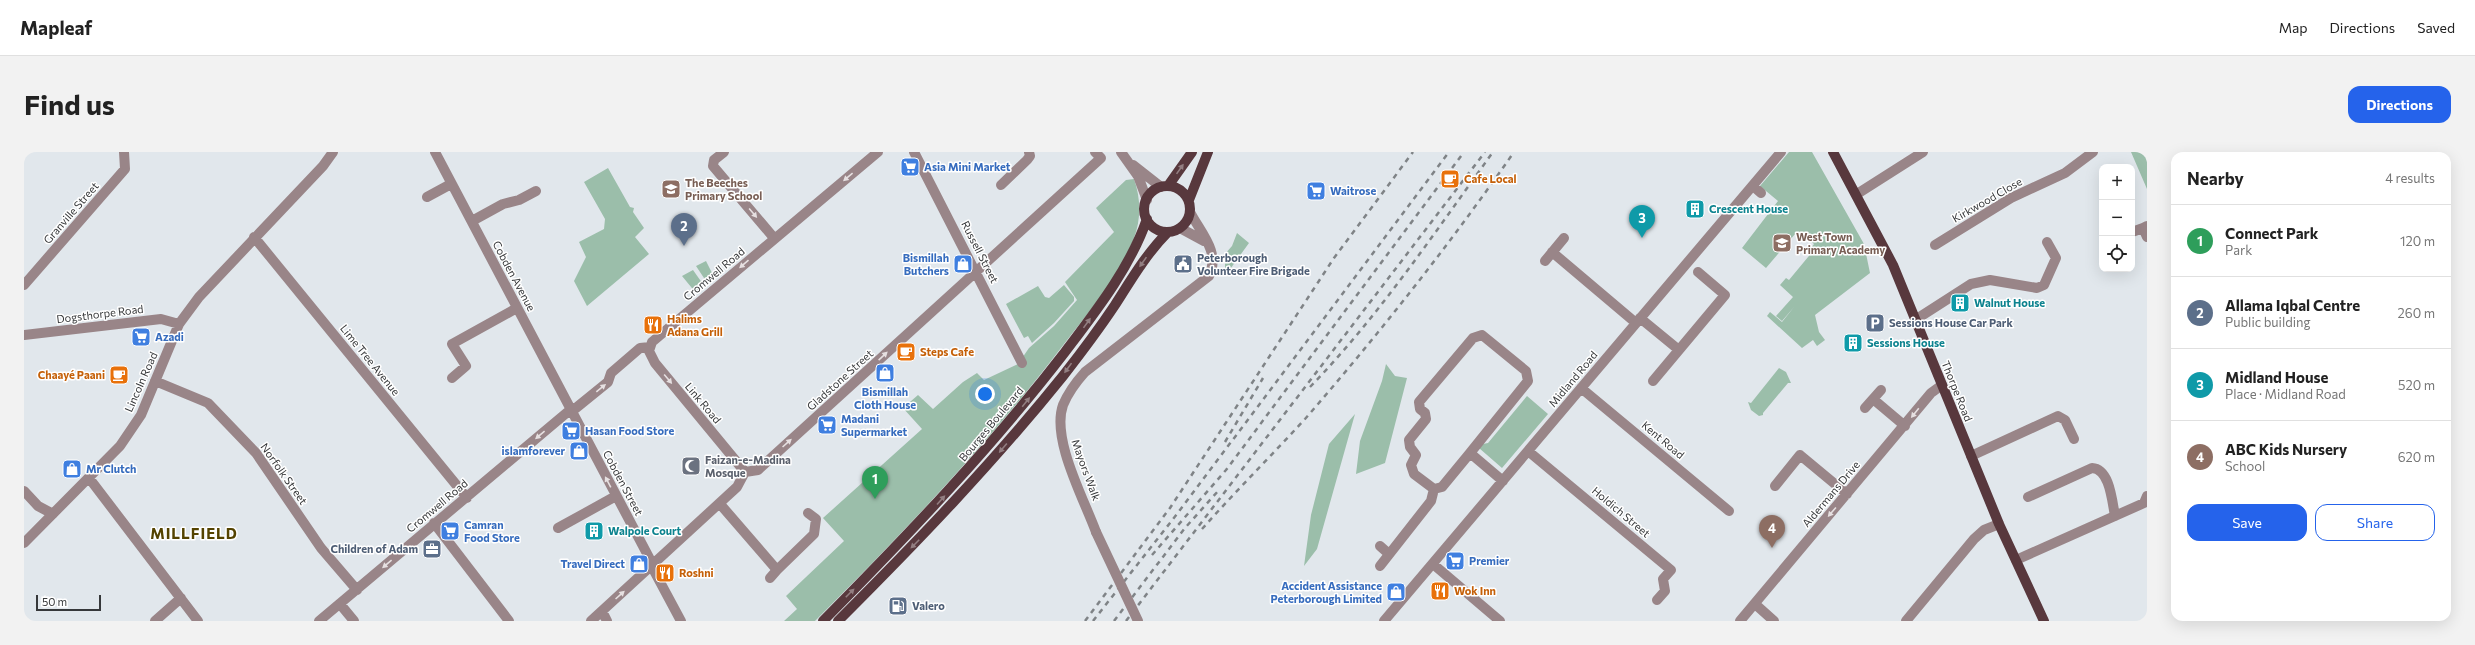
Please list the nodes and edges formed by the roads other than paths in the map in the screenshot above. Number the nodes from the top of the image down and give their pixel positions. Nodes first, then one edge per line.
1 (124, 152) edge
2 (332, 152) edge
3 (435, 152) edge
4 (724, 152) edge
5 (878, 152) edge
6 (914, 152) edge
7 (1029, 152) edge
8 (1095, 152) edge
9 (1121, 152) edge
10 (1192, 152) edge
11 (1208, 152) edge
12 (1781, 152) edge
13 (1833, 152) edge
14 (1924, 152) edge
15 (2093, 152) edge
16 (1131, 164) junction
17 (451, 184) junction
18 (1001, 185) dead end
19 (1753, 186) junction
20 (1164, 187) junction
21 (536, 191) dead end
22 (1762, 193) dead end
23 (1857, 194) junction
24 (427, 197) dead end
25 (1147, 200) junction
26 (1189, 200) junction
27 (1190, 212) junction
28 (1147, 219) junction
29 (472, 221) junction
30 (1180, 228) junction
31 (2146, 230) edge
32 (1168, 232) junction
33 (2135, 232) edge
34 (254, 237) junction
35 (774, 238) junction
36 (1564, 238) dead end
37 (2047, 242) dead end
38 (1208, 243) junction
39 (1935, 245) dead end
40 (1552, 252) junction
41 (1545, 261) dead end
42 (976, 270) junction
43 (1698, 272) dead end
44 (24, 285) edge
45 (517, 308) junction
46 (1638, 320) junction
47 (1915, 320) junction
48 (179, 324) junction
49 (24, 335) edge
50 (650, 347) junction
51 (1679, 350) junction
52 (1022, 364) dead end
53 (452, 378) dead end
54 (155, 381) junction
55 (1654, 381) dead end
56 (1942, 385) junction
57 (1581, 388) junction
58 (1881, 390) dead end
59 (1873, 399) junction
60 (1865, 408) dead end
61 (570, 411) junction
62 (1905, 426) junction
63 (2074, 439) dead end
64 (1528, 451) junction
65 (1470, 453) junction
66 (1971, 456) junction
67 (745, 472) junction
68 (89, 478) junction
69 (1503, 481) junction
70 (1775, 486) dead end
71 (1434, 489) junction
72 (24, 491) edge
73 (1847, 494) junction
74 (616, 496) junction
75 (2028, 497) dead end
76 (466, 498) junction
77 (2146, 502) edge
78 (720, 504) junction
79 (1729, 511) dead end
80 (808, 513) dead end
81 (53, 514) junction
82 (2115, 516) junction
83 (434, 523) junction
84 (1999, 524) junction
85 (558, 528) dead end
86 (24, 543) edge
87 (1380, 546) dead end
88 (1390, 554) junction
89 (2016, 560) junction
90 (1432, 564) junction
91 (652, 566) junction
92 (1380, 566) dead end
93 (357, 590) junction
94 (180, 598) junction
95 (1657, 600) dead end
96 (340, 604) junction
97 (1755, 604) junction
98 (602, 611) junction
99 (155, 621) edge
100 (198, 621) edge
101 (319, 621) edge
102 (354, 621) edge
103 (509, 621) edge
104 (591, 621) edge
105 (607, 621) edge
106 (681, 621) edge
107 (823, 621) edge
108 (838, 621) edge
109 (1138, 621) edge
110 (1384, 621) edge
111 (1500, 621) edge
112 (1740, 621) edge
113 (1774, 621) edge
114 (1906, 621) edge
115 (2044, 621) edge

1 - 44 street, Granville Street
2 - 34 street, Lincoln Road
3 - 17 street, Cobden Avenue
4 -> 35 street
5 -> 35 street, Cromwell Road
6 - 42 street, Russell Street
7 - 18 street
8 - 42 street, Gladstone Street
9 - 16 street
20 -> 10 main road
11 - 26 main road
12 - 19 street, Midland Road
13 - 23 main road, Thorpe Road
14 - 23 street
15 - 39 street, Kirkwood Close
16 - 20 street
16 - 25 street
17 - 24 street
17 - 29 street, Cobden Avenue
19 - 22 street
19 - 46 street, Midland Road
20 - 25 main road
20 - 26 main road
21 - 29 street
23 - 47 main road, Thorpe Road
25 - 28 main road
26 - 27 main road
27 - 30 main road
27 - 38 street, Mayors Walk
28 - 32 main road
107 -> 28 main road, Bourges Boulevard
29 - 45 street, Cobden Avenue
30 - 32 main road
30 - 38 street
31 - 33 street
32 -> 108 main road
34 - 48 street, Lincoln Road
34 - 76 street, Lime Tree Avenue
35 -> 50 street, Cromwell Road
36 - 40 street
37 - 47 street
38 - 109 street, Mayors Walk, bridge
40 - 41 street
40 - 46 street
42 - 52 street, Russell Street
67 -> 42 street, Gladstone Street
43 - 51 street
45 - 53 street
45 - 61 street, Cobden Avenue
46 - 51 street
46 - 57 street, Midland Road
47 - 56 main road, Thorpe Road
48 - 49 street, Dogsthorpe Road
48 - 54 street, Lincoln Road
61 -> 50 street, Cromwell Road
50 -> 67 street, Link Road
51 - 55 street
54 - 68 street, Lincoln Road
54 - 93 street, Norfolk Street
56 -> 62 street, Aldermans Drive
56 - 66 main road, Thorpe Road
57 - 64 street, Midland Road
57 - 79 street, Kent Road
58 - 59 street
59 - 60 street
59 - 62 street
74 -> 61 street, Cobden Street
61 -> 76 street, Cromwell Road
62 - 73 street, Aldermans Drive
63 - 66 street
64 - 69 street, Midland Road
64 - 95 street, Holdich Street
65 - 69 street
65 - 71 street
65 - 71 street
66 - 84 main road, Thorpe Road
67 - 78 street
68 - 81 street, Lincoln Road
68 - 94 street
69 - 90 street, Midland Road
70 - 73 street
71 - 88 street
72 - 81 street
73 -> 97 street, Aldermans Drive
74 - 85 street
74 - 91 street, Cobden Street
75 - 82 street
76 - 83 street, Cromwell Road
77 - 82 street
78 - 80 street
78 - 91 street
81 - 86 street, Lincoln Road
82 - 89 street
83 -> 93 street, Cromwell Road
83 - 103 street
84 - 89 main road, Thorpe Road
84 - 114 street
87 - 88 street
88 - 92 street
89 - 115 main road, Thorpe Road
90 - 110 street, Midland Road
90 - 111 street
98 -> 91 street
91 - 106 street, Cobden Street
93 - 96 street, Cromwell Road
94 - 99 street
94 - 100 street
96 - 101 street, Cromwell Road
96 - 102 street
97 - 112 street, Aldermans Drive
97 - 113 street
98 - 104 street
98 - 105 street

